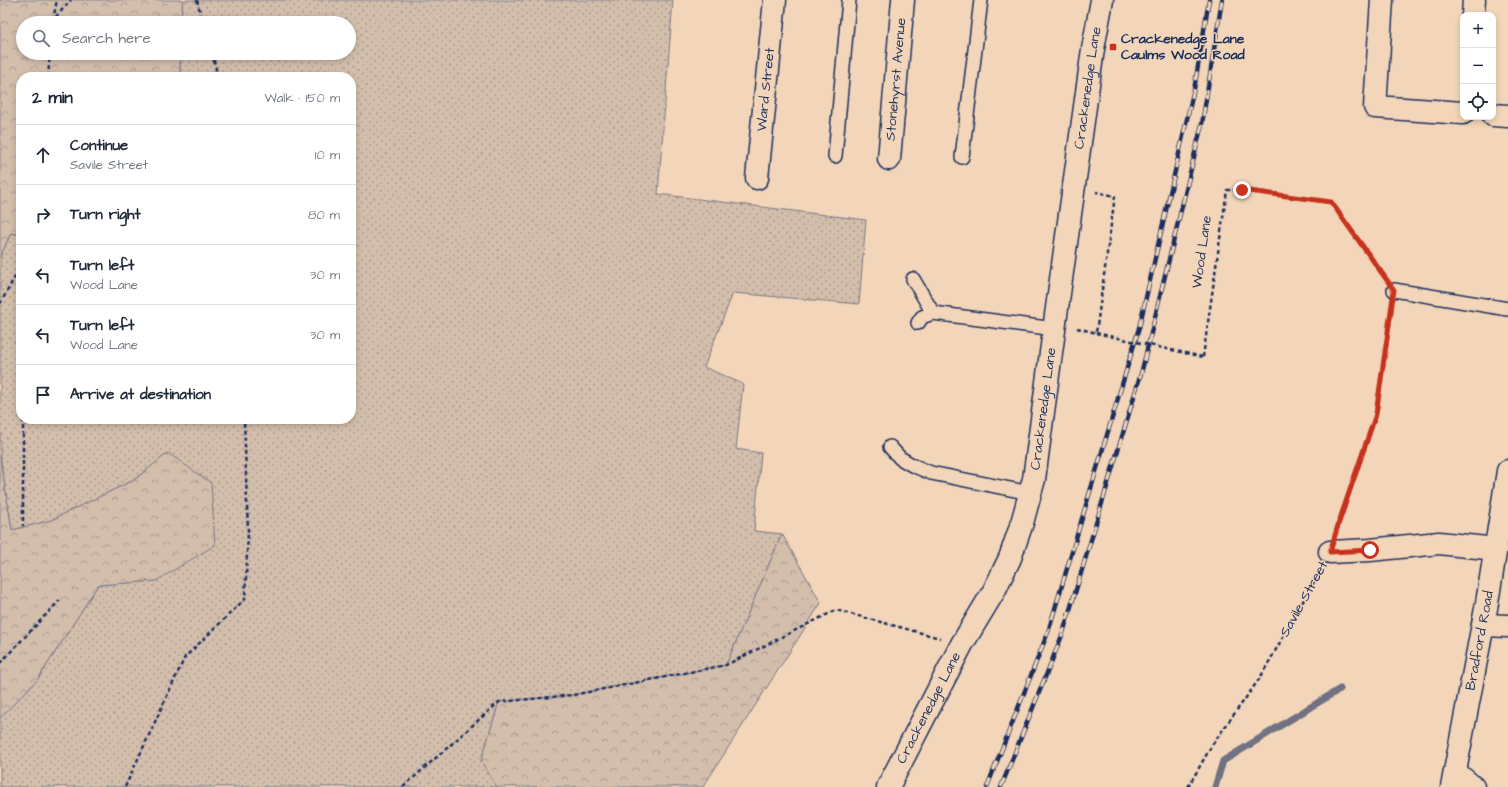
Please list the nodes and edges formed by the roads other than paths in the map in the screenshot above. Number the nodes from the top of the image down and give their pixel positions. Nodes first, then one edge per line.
1 (775, 0) edge
2 (849, 0) edge
3 (903, 0) edge
4 (981, 0) edge
5 (1102, 0) edge
6 (1382, 0) edge
7 (1474, 0) edge
8 (1473, 12) edge
9 (1460, 113) edge
10 (1496, 115) edge
11 (1508, 116) edge
12 (835, 156) dead end
13 (962, 157) dead end
14 (889, 159) dead end
15 (757, 178) dead end
16 (913, 279) dead end
17 (1394, 290) road end
18 (1508, 309) edge
19 (933, 313) junction
20 (918, 323) dead end
21 (1055, 329) junction
22 (890, 447) dead end
23 (1508, 471) edge
24 (1030, 493) junction
25 (1496, 549) junction
26 (1330, 552) road end
27 (1483, 625) junction
28 (1508, 626) edge
29 (1454, 779) edge
30 (888, 787) edge
31 (1473, 787) edge

1 - 15 street, Ward Street
2 - 12 lane
3 - 14 street, Stonehyrst Avenue
4 - 13 lane
5 - 21 street, Crackenedge Lane
6 - 9 street
7 - 8 street
10 - 11 street
16 - 19 lane
17 - 18 lane
19 - 20 lane
19 - 21 lane
21 - 24 street, Crackenedge Lane
22 - 24 lane
23 - 25 street, Bradford Road
24 - 30 street, Crackenedge Lane
25 - 26 street, Savile Street
25 - 27 street, Bradford Road
27 - 28 street
27 - 29 street, Bradford Road
29 - 31 street

